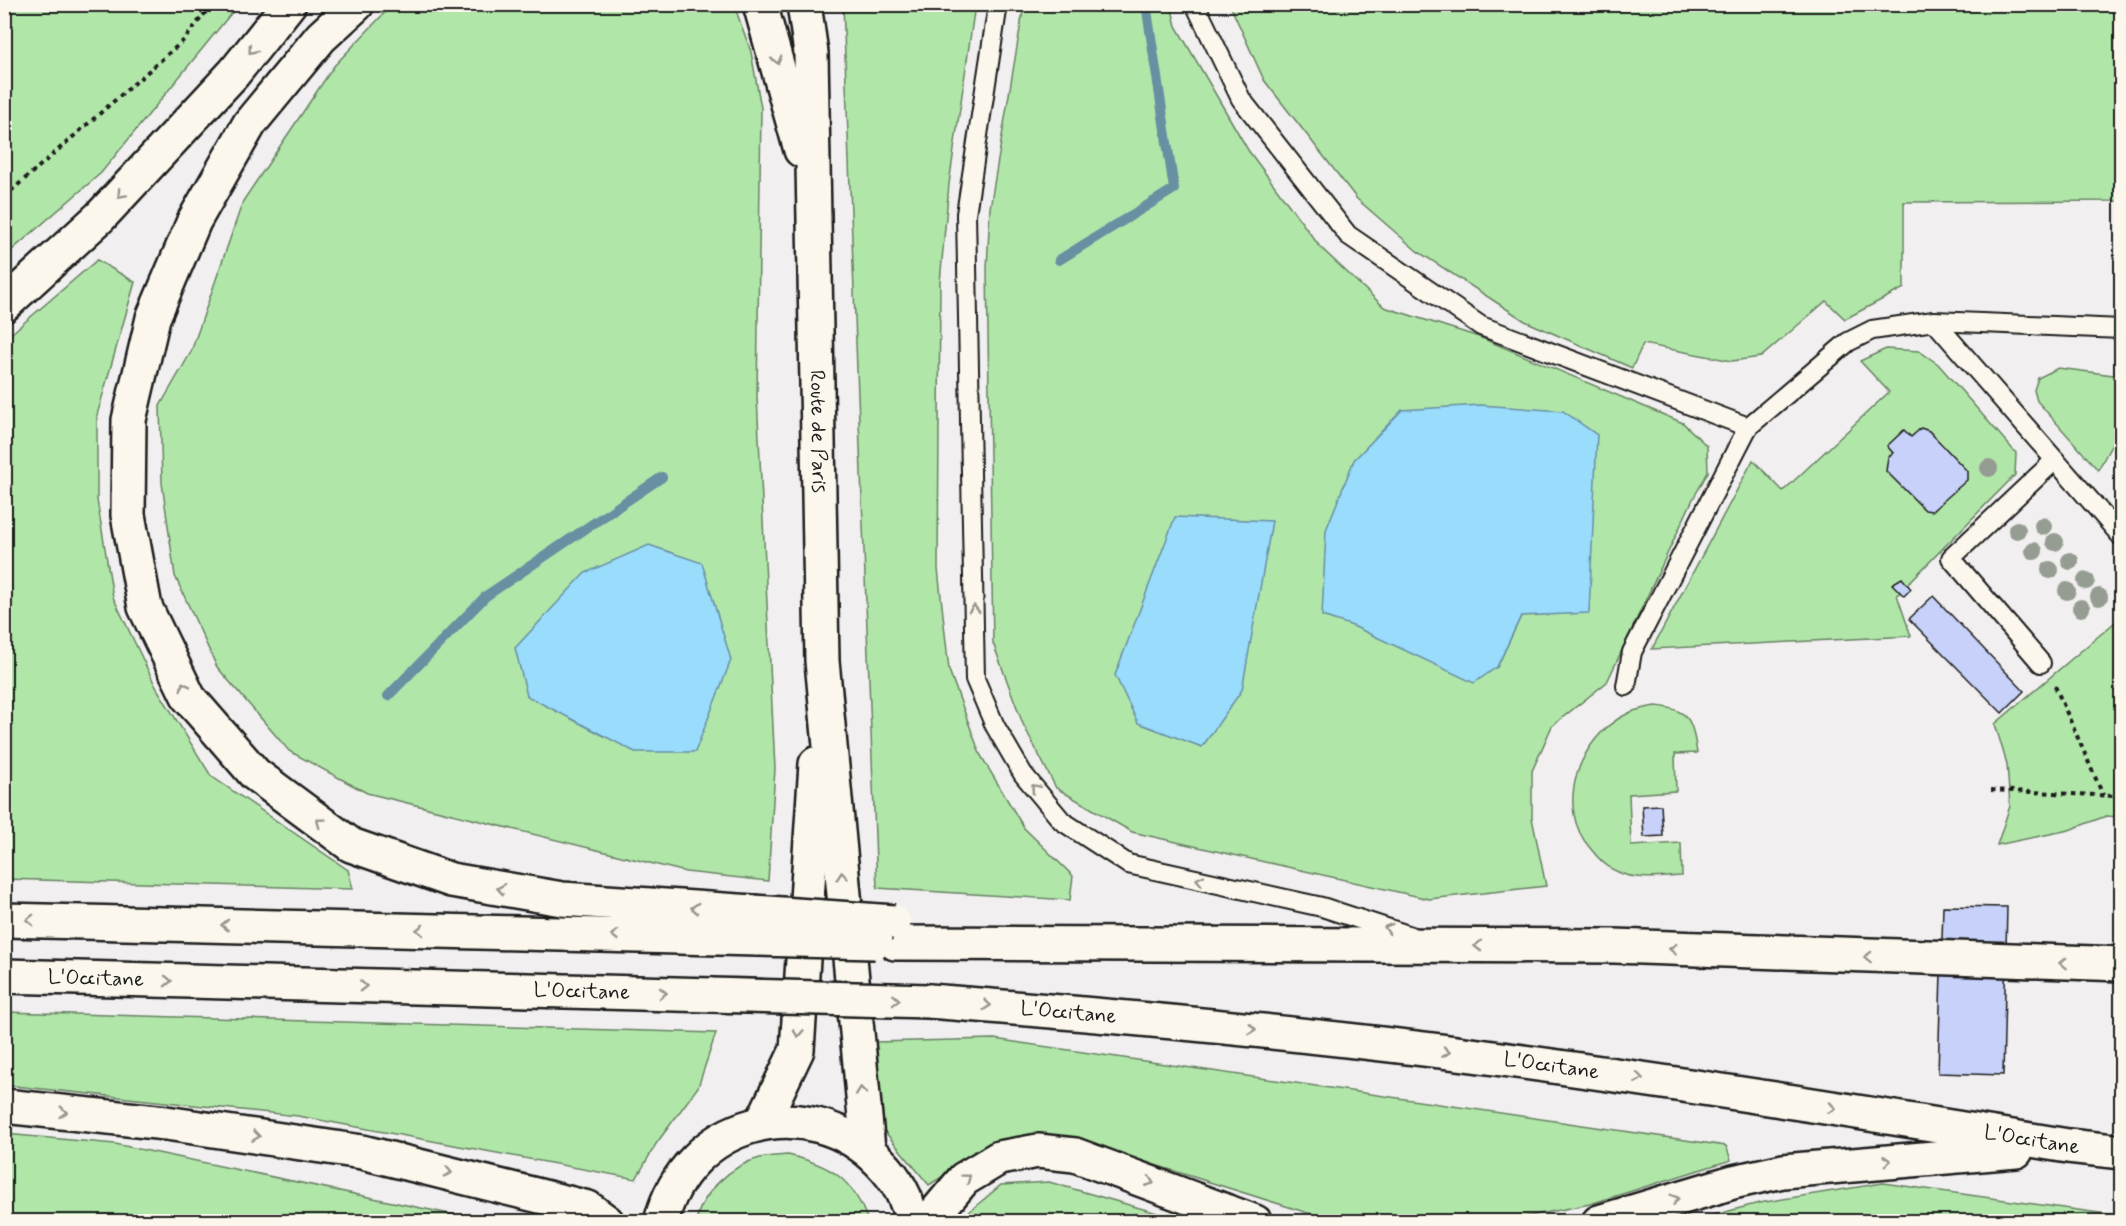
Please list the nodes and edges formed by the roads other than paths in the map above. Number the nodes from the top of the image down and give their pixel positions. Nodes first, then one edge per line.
1 (288, 4) edge
2 (357, 4) edge
3 (760, 4) edge
4 (804, 4) edge
5 (998, 4) edge
6 (1195, 4) edge
7 (814, 201) junction
8 (4, 305) edge
9 (1934, 321) junction
10 (2121, 329) edge
11 (1748, 427) junction
12 (2055, 460) junction
13 (2121, 537) edge
14 (822, 661) junction
15 (2041, 663) road end
16 (1626, 686) dead end
17 (4, 920) edge
18 (755, 926) junction
19 (1444, 946) junction
20 (2121, 964) edge
21 (4, 976) edge
22 (4, 1106) edge
23 (762, 1123) junction
24 (2068, 1146) junction
25 (868, 1149) junction
26 (2121, 1152) edge
27 (607, 1221) edge
28 (661, 1221) edge
29 (912, 1221) edge
30 (928, 1221) edge
31 (1255, 1221) edge
32 (1599, 1221) edge

1 -> 8 main road
18 -> 2 main road
3 -> 7 main road
4 - 7 main road
19 -> 5 lane
6 - 11 lane
7 - 14 main road, Route de Paris
9 - 10 lane
9 - 11 lane
9 - 12 lane
11 - 16 lane
12 - 13 lane
12 - 15 lane
14 -> 23 main road
25 -> 14 main road
18 -> 17 main road
18 - 19 main road, bridge
20 -> 19 main road
21 -> 24 main road, L'Occitane, bridge
22 -> 27 main road
23 - 25 main road
23 - 28 main road
24 - 26 main road, L'Occitane
32 -> 24 main road
25 - 29 main road
30 -> 31 main road

